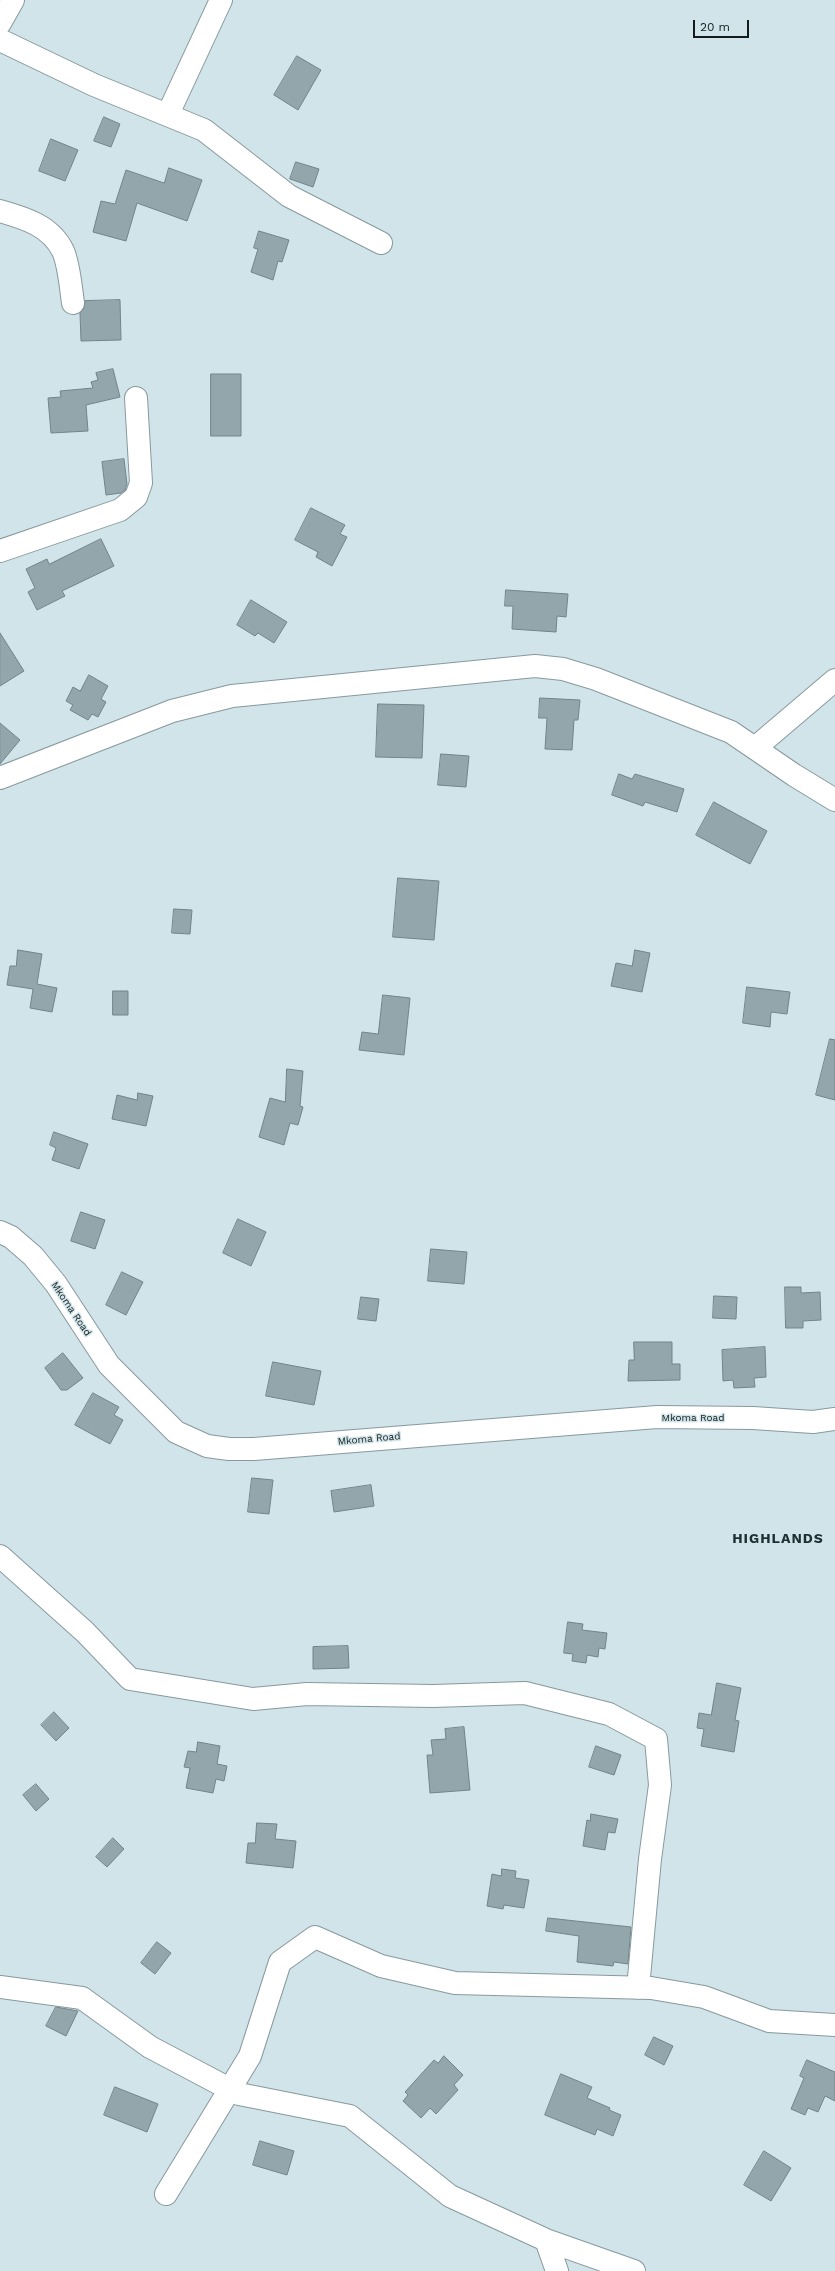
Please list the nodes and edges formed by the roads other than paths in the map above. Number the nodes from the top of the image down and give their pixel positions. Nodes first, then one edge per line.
1 (13, 0) edge
2 (221, 0) edge
3 (0, 23) edge
4 (0, 40) edge
5 (168, 114) junction
6 (0, 211) edge
7 (381, 243) dead end
8 (73, 303) dead end
9 (136, 398) dead end
10 (0, 551) edge
11 (835, 680) edge
12 (755, 748) junction
13 (0, 778) edge
14 (835, 800) edge
15 (0, 1232) edge
16 (835, 1419) edge
17 (0, 1556) edge
18 (0, 1988) edge
19 (638, 1988) junction
20 (835, 2025) edge
21 (230, 2089) junction
22 (166, 2194) dead end
23 (546, 2240) junction
24 (557, 2271) edge
25 (634, 2271) edge

1 - 3 street
2 - 5 street
4 - 5 street
5 - 7 street
6 - 8 street
9 - 10 street
11 - 12 street
12 - 13 street
12 - 14 street
15 - 16 street, Mkoma Road
17 - 19 street
18 - 21 street
19 - 20 street
19 - 21 street
21 - 22 street
21 - 23 street
23 - 24 street
23 - 25 street

